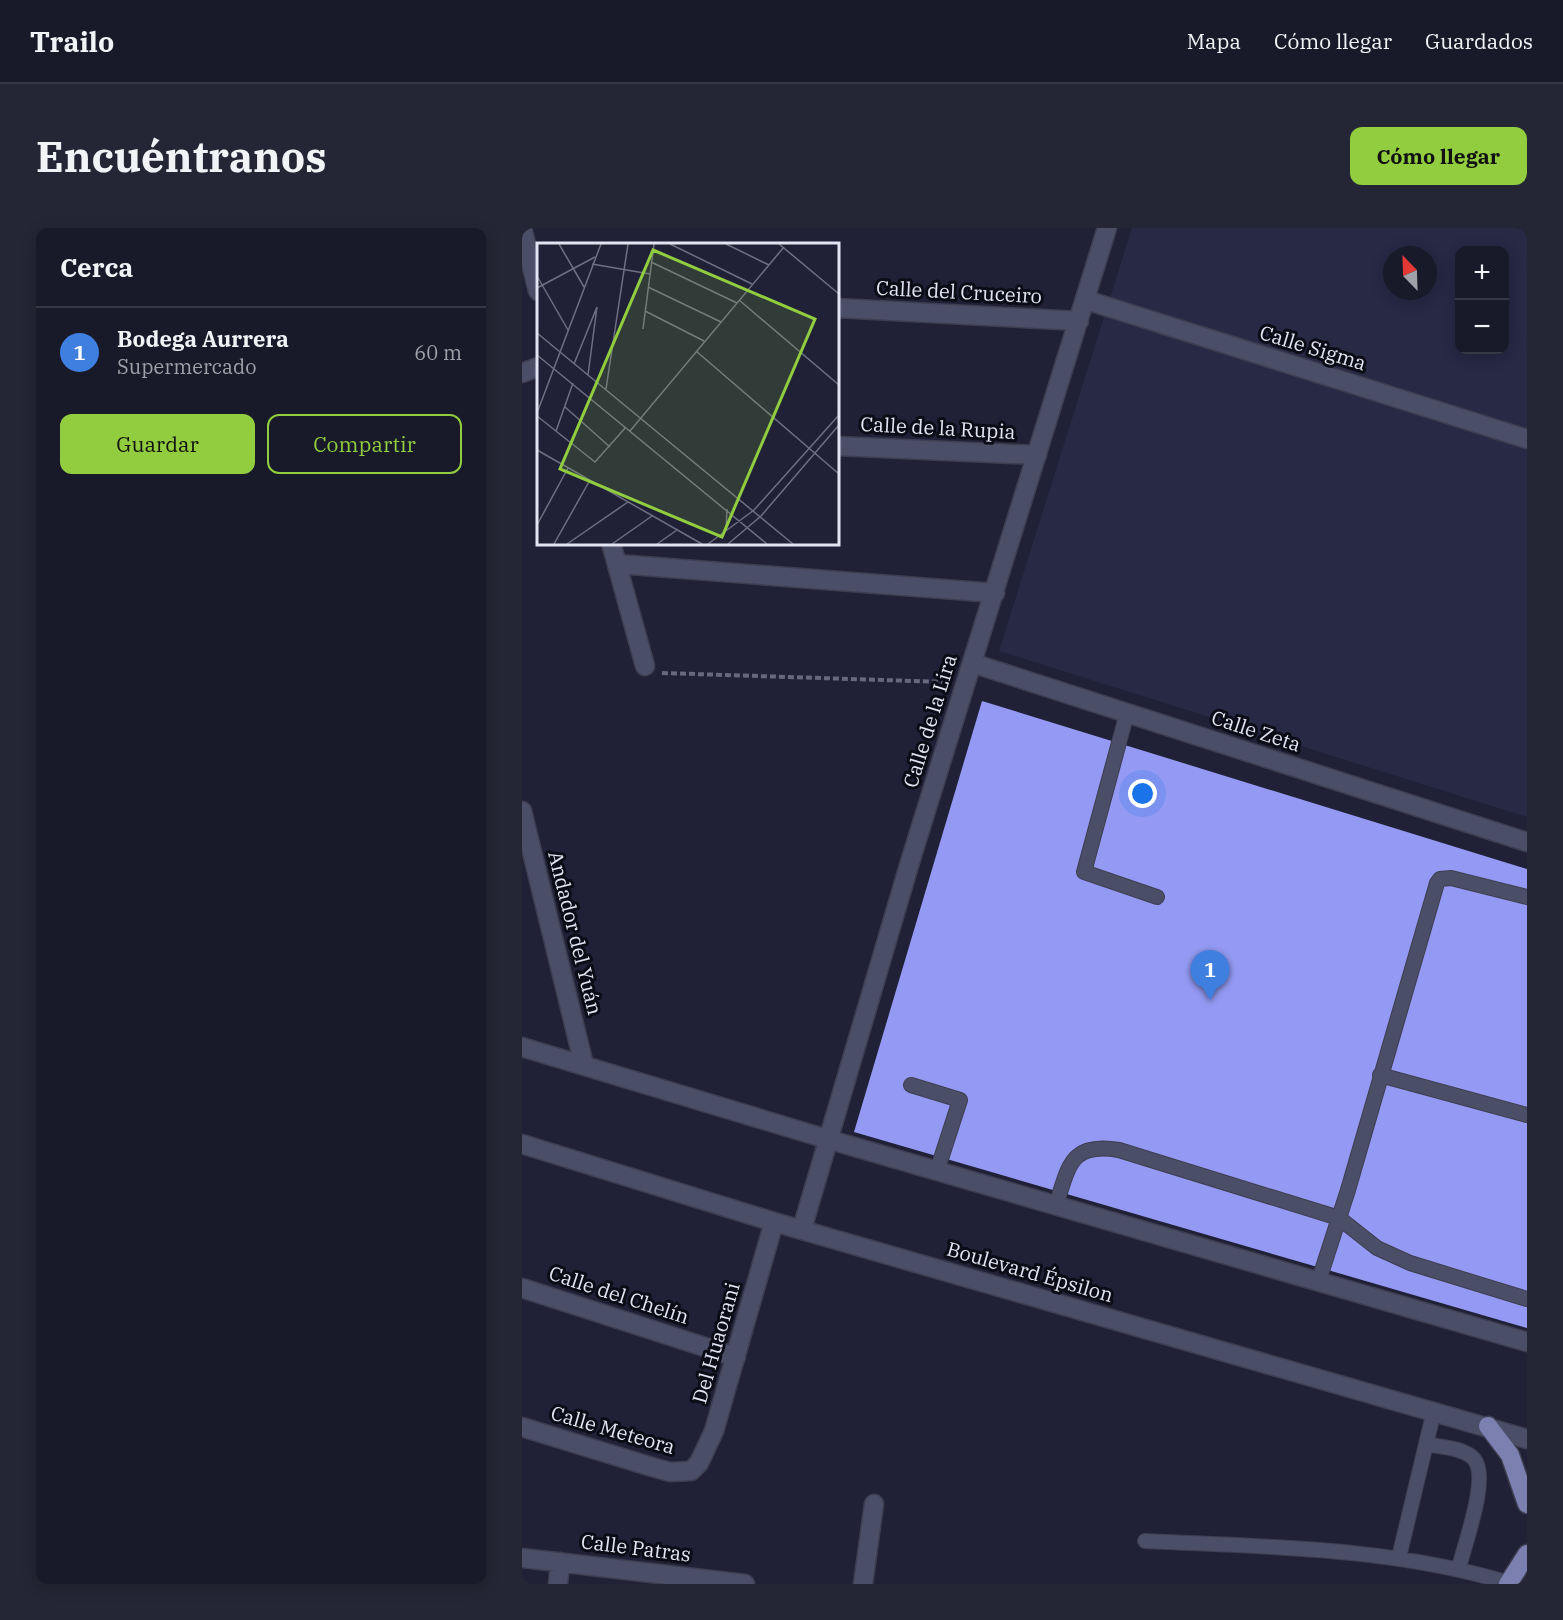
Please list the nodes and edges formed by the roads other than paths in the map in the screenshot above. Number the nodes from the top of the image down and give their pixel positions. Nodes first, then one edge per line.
1 (522, 228) edge
2 (1107, 228) edge
3 (537, 287) edge
4 (1086, 300) junction
5 (838, 308) edge
6 (1079, 321) junction
7 (537, 367) edge
8 (522, 373) edge
9 (1527, 439) edge
10 (838, 446) edge
11 (1037, 455) junction
12 (611, 544) edge
13 (617, 564) junction
14 (995, 593) junction
15 (972, 663) junction
16 (645, 666) road end
17 (1127, 713) junction
18 (522, 811) edge
19 (1527, 842) edge
20 (1157, 897) dead end
21 (1527, 897) edge
22 (522, 1047) edge
23 (584, 1065) junction
24 (1380, 1075) junction
25 (911, 1085) dead end
26 (1527, 1115) edge
27 (827, 1139) junction
28 (522, 1144) edge
29 (937, 1171) junction
30 (1056, 1205) junction
31 (1339, 1218) junction
32 (774, 1222) junction
33 (802, 1230) junction
34 (1318, 1283) junction
35 (522, 1287) edge
36 (1527, 1299) edge
37 (1527, 1342) edge
38 (736, 1357) junction
39 (1434, 1411) junction
40 (1488, 1426) junction
41 (522, 1427) edge
42 (1527, 1439) edge
43 (1426, 1444) junction
44 (691, 1471) joint
45 (874, 1504) dead end
46 (1527, 1504) edge
47 (1145, 1541) dead end
48 (1527, 1554) edge
49 (1399, 1557) junction
50 (522, 1558) edge
51 (560, 1562) junction
52 (1459, 1568) junction
53 (702, 1581) edge
54 (1508, 1583) edge
55 (558, 1584) edge
56 (745, 1584) edge
57 (863, 1584) edge

1 - 3 street
2 - 4 street, Calle de la Lira
4 - 6 street, Calle de la Lira
4 - 9 street, Calle Sigma
5 - 6 street, Calle del Cruceiro
6 - 11 street, Calle de la Lira
7 - 8 street
10 - 11 street, Calle de la Rupia
11 - 14 street, Calle de la Lira
12 - 13 street
13 - 14 street
13 - 16 street
14 - 15 street, Calle de la Lira
15 - 17 street, Calle Zeta
15 - 27 street, Calle de la Lira
17 - 19 street, Calle Zeta
17 - 20 lane
18 - 23 street, Andador del Yuán
21 - 24 lane
22 - 23 street
23 - 27 street
24 - 26 lane
24 - 31 lane
25 - 29 lane
27 - 29 street
27 - 33 street, Calle de la Lira
28 - 32 street, Boulevard Épsilon
29 - 30 street
30 - 31 lane
30 - 34 street
31 - 34 lane
31 - 36 lane
32 - 33 street, Boulevard Épsilon
32 - 38 street, Del Huaorani
33 - 39 street, Boulevard Épsilon
34 - 37 street
35 - 38 street, Calle del Chelín
38 - 44 street, Del Huaorani
39 - 40 street, Boulevard Épsilon
39 - 43 lane
40 - 42 street, Boulevard Épsilon
40 - 46 main road
41 - 44 street, Calle Meteora
43 - 49 lane
43 - 52 lane
45 - 57 street
47 - 49 lane
48 - 54 main road
49 - 52 lane
50 - 51 street, Calle Patras
51 - 53 street, Calle Patras
51 - 55 street
52 - 54 lane
53 - 56 street, Calle Patras

